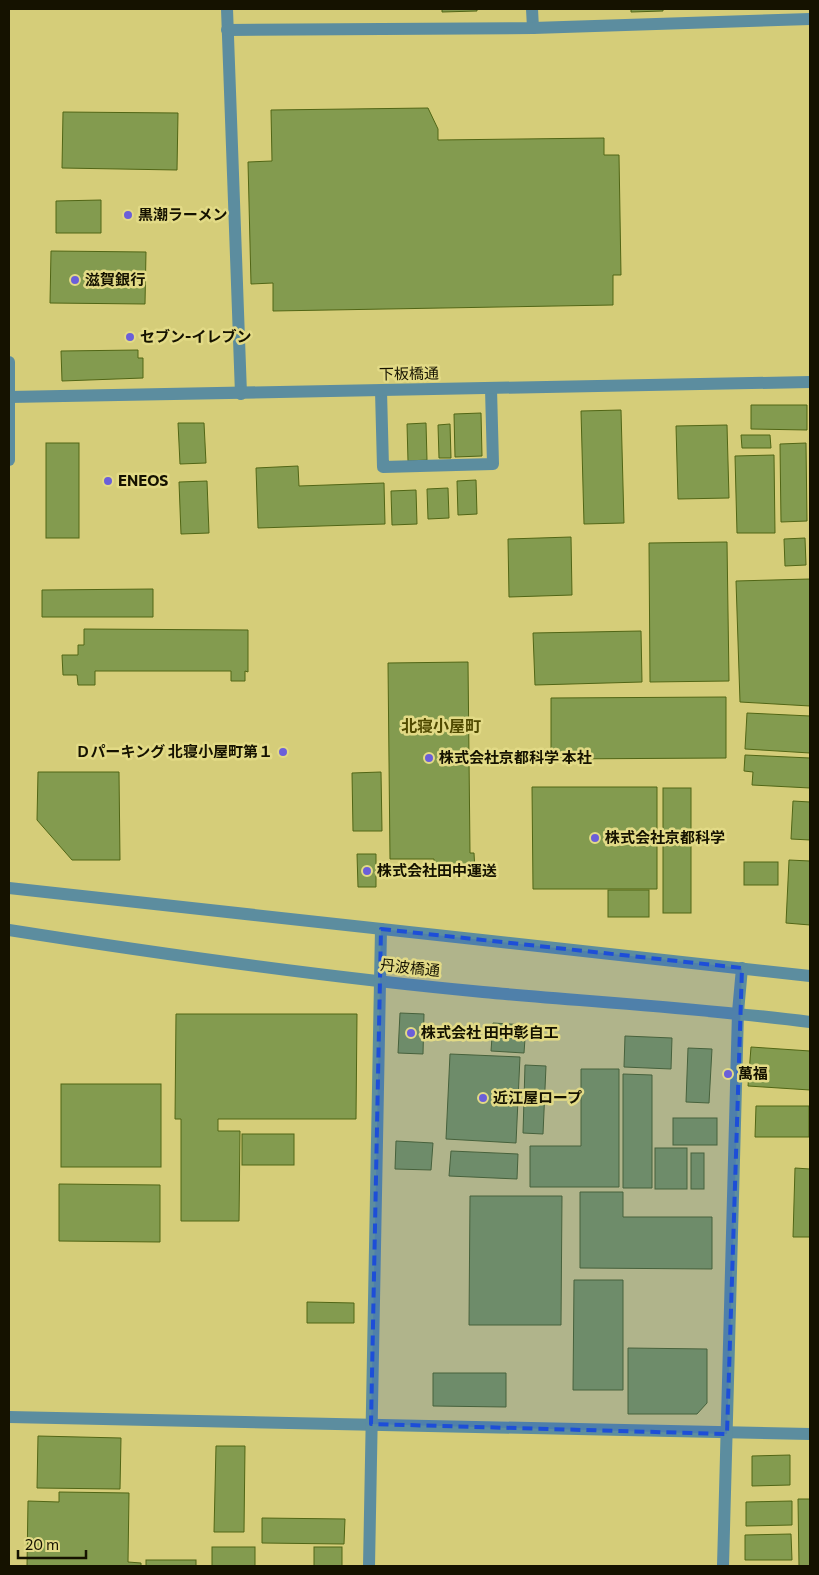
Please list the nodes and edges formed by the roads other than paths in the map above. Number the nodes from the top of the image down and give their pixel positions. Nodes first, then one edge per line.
1 (227, 9) edge
2 (532, 9) edge
3 (810, 19) edge
4 (533, 28) junction
5 (227, 30) junction
6 (9, 362) edge
7 (810, 382) edge
8 (491, 389) junction
9 (381, 391) junction
10 (240, 394) junction
11 (9, 397) edge
12 (9, 460) edge
13 (9, 888) edge
14 (381, 929) junction
15 (9, 930) edge
16 (742, 968) junction
17 (810, 976) edge
18 (378, 981) junction
19 (738, 1012) junction
20 (810, 1022) edge
21 (9, 1417) edge
22 (372, 1424) junction
23 (727, 1434) junction
24 (810, 1434) edge
25 (369, 1566) edge
26 (723, 1566) edge

1 - 5 street
2 - 4 street
3 - 4 street
4 - 5 street
5 - 10 street
6 - 11 street
7 - 8 street, 下板橋通
8 - 9 street, 下板橋通
8 - 9 street
9 - 10 street, 下板橋通
10 - 11 street, 下板橋通
11 - 12 street
13 - 14 street
14 - 16 street
14 - 18 street
15 - 18 street, 丹波橋通
16 - 17 street
16 - 19 street
18 - 19 street, 丹波橋通
18 - 22 street
19 - 20 street, 丹波橋通
19 - 23 street
21 - 22 street
22 - 23 street
22 - 25 street
23 - 24 street
23 - 26 street

